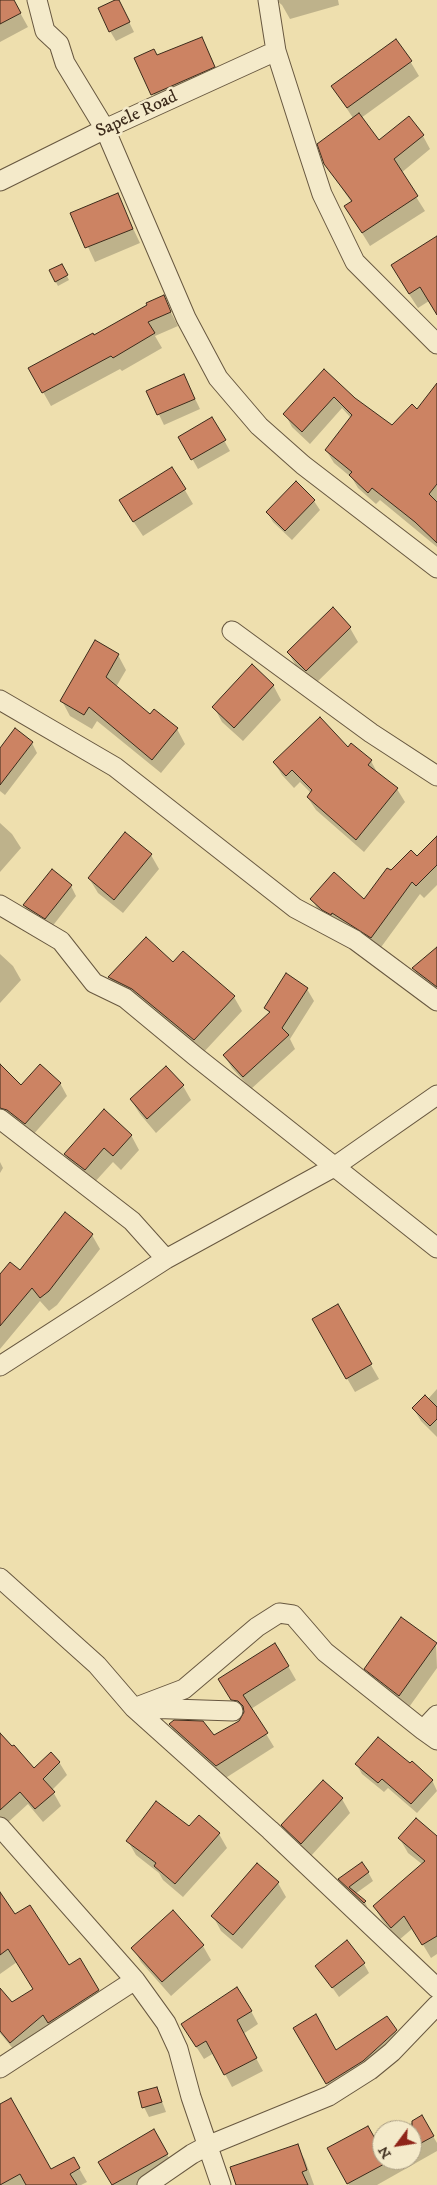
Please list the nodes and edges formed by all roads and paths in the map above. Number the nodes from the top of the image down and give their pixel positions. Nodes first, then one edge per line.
1 (37, 0) edge
2 (268, 0) edge
3 (276, 50) junction
4 (104, 130) junction
5 (0, 181) edge
6 (437, 344) edge
7 (437, 568) edge
8 (232, 631) dead end
9 (0, 700) edge
10 (437, 776) edge
11 (0, 905) edge
12 (437, 1001) edge
13 (437, 1095) edge
14 (0, 1119) edge
15 (334, 1166) junction
16 (437, 1248) edge
17 (166, 1259) junction
18 (0, 1364) edge
19 (0, 1578) edge
20 (134, 1708) junction
21 (233, 1710) dead end
22 (437, 1715) edge
23 (430, 1735) edge
24 (0, 1827) edge
25 (135, 1980) junction
26 (437, 1988) edge
27 (437, 2005) edge
28 (0, 2068) edge
29 (207, 2146) junction
30 (147, 2185) edge
31 (221, 2185) edge

1 - 4 street
2 - 3 street
3 - 4 street, Sapele Road
3 - 6 street
4 - 5 street, Sapele Road
4 - 7 street
8 - 10 street
9 - 12 street
11 - 15 street
13 - 15 street
14 - 17 street
15 - 16 street
15 - 17 street
17 - 18 street
19 - 20 street
20 - 21 street
20 - 23 street
20 - 26 street
22 - 23 street
24 - 25 street
25 - 28 street
25 - 29 street
27 - 29 street
29 - 30 street
29 - 31 street

